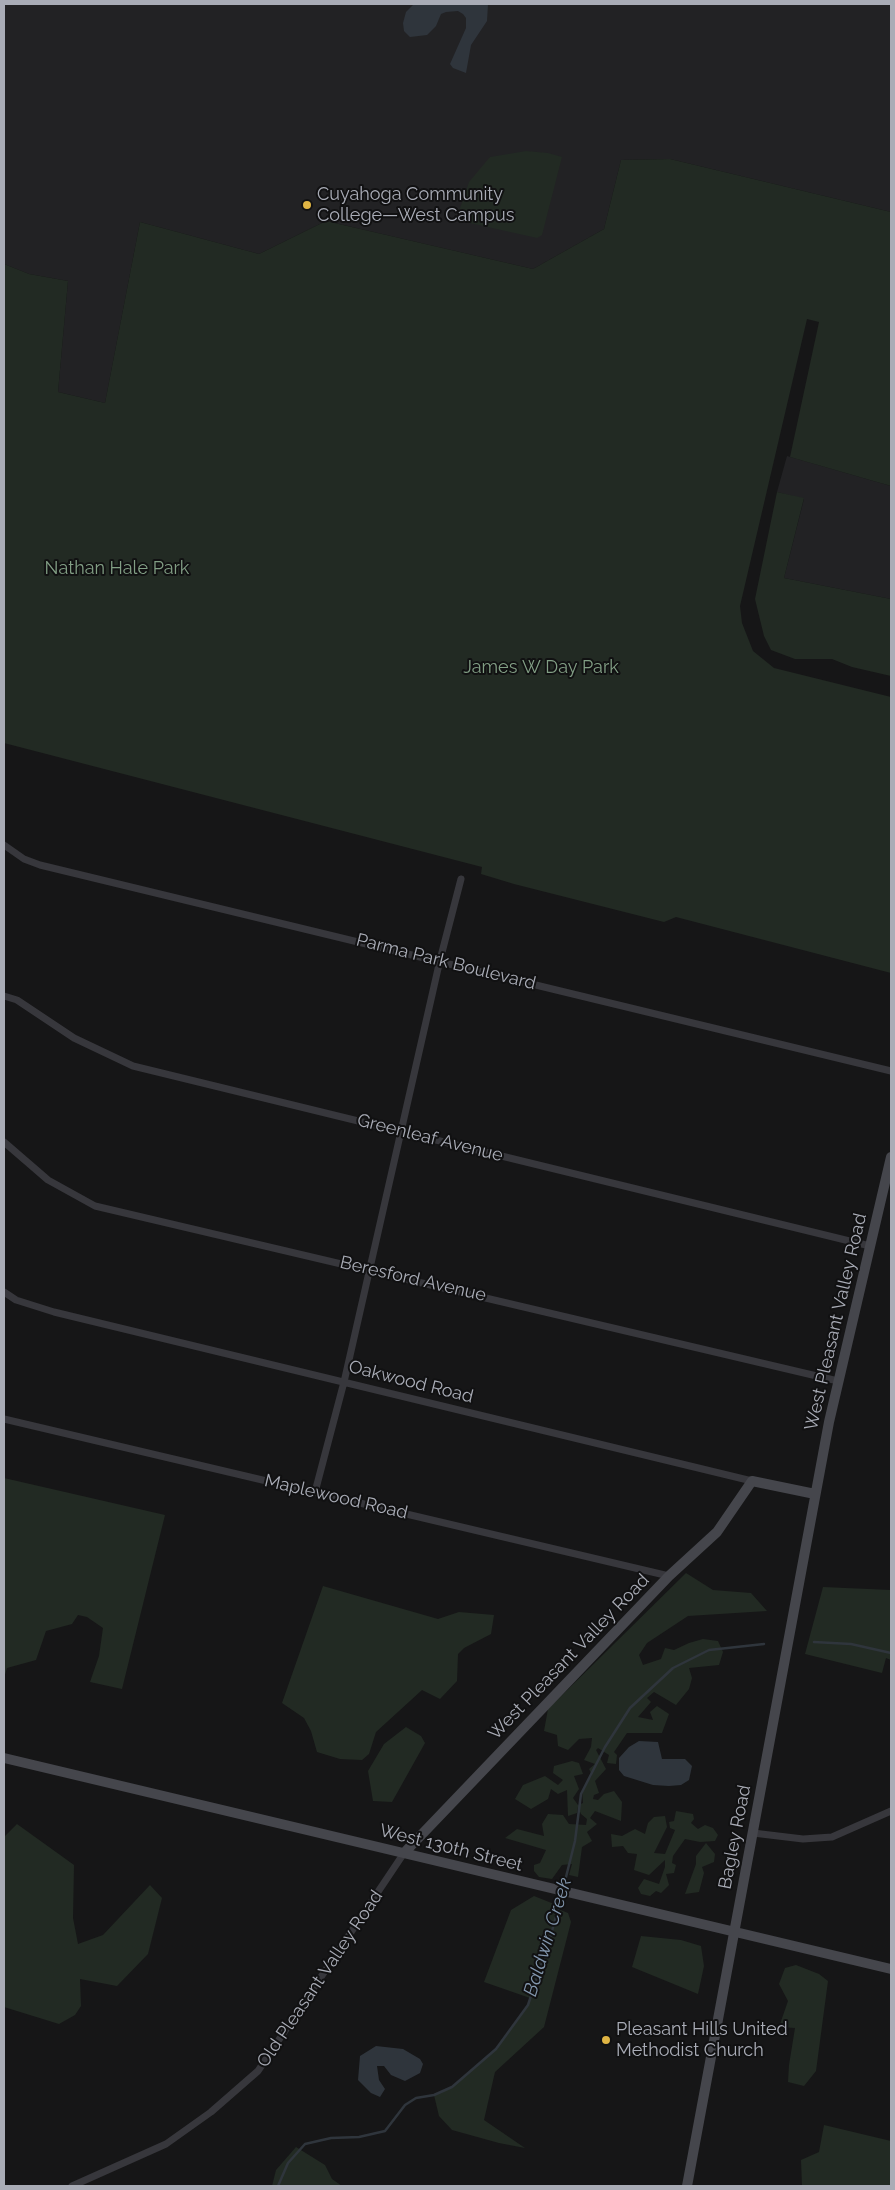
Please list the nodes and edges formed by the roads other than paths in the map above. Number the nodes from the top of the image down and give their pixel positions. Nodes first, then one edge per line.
1 (4, 845) edge
2 (461, 879) dead end
3 (440, 960) junction
4 (4, 996) edge
5 (891, 1071) edge
6 (401, 1130) junction
7 (4, 1142) edge
8 (891, 1157) edge
9 (870, 1246) junction
10 (369, 1269) junction
11 (4, 1292) edge
12 (838, 1381) junction
13 (344, 1382) junction
14 (4, 1419) edge
15 (752, 1481) junction
16 (315, 1492) junction
17 (815, 1494) junction
18 (669, 1576) junction
19 (4, 1758) edge
20 (891, 1811) edge
21 (753, 1833) junction
22 (404, 1853) junction
23 (734, 1931) junction
24 (891, 1969) edge
25 (72, 2186) edge
26 (687, 2186) edge

1 - 3 street, Parma Park Boulevard
2 - 3 street
3 - 5 street, Parma Park Boulevard
3 - 6 street
4 - 6 street, Greenleaf Avenue
6 - 9 street, Greenleaf Avenue
6 - 10 street
7 - 10 street, Beresford Avenue
8 - 9 main road, West Pleasant Valley Road
9 - 12 main road, West Pleasant Valley Road
10 - 12 street, Beresford Avenue
10 - 13 street
11 - 13 street, Oakwood Road
12 - 17 main road, West Pleasant Valley Road
13 - 15 street, Oakwood Road
13 - 16 street
14 - 16 street, Maplewood Road
15 - 17 main road, Oakwood Road
15 - 18 main road, West Pleasant Valley Road
16 - 18 street, Maplewood Road
17 - 21 main road, Bagley Road
18 - 22 main road, West Pleasant Valley Road
19 - 22 main road, West 130th Street
20 - 21 street
21 - 23 main road, Bagley Road
22 - 23 main road, West 130th Street
22 - 25 street, Old Pleasant Valley Road
23 - 24 main road, West 130th Street
23 - 26 main road, Bagley Road

